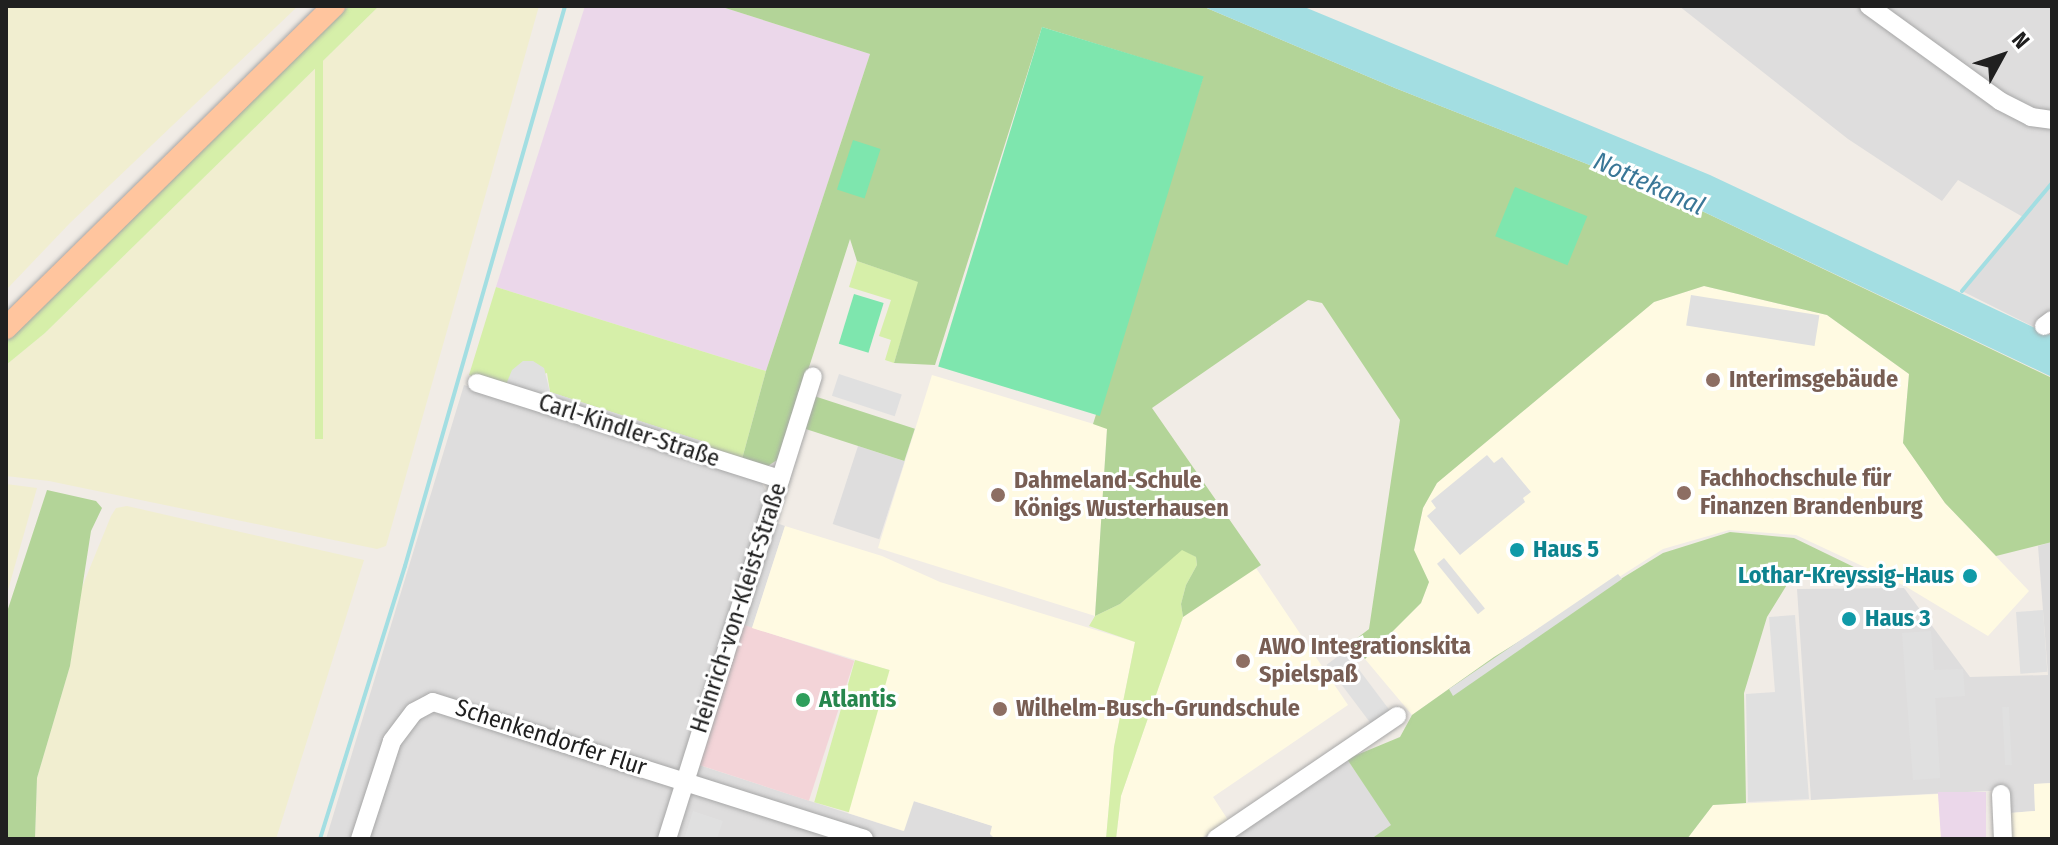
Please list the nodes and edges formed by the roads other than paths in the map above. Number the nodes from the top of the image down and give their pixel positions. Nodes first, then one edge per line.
1 (334, 6) edge
2 (1869, 6) edge
3 (2052, 120) edge
4 (6, 328) edge
5 (813, 377) dead end
6 (477, 383) dead end
7 (780, 479) junction
8 (1397, 716) dead end
9 (685, 781) junction
10 (2001, 794) dead end
11 (360, 839) edge
12 (667, 839) edge
13 (864, 839) edge
14 (1216, 839) edge
15 (2003, 839) edge

1 - 4 main road
2 - 3 street
5 - 7 street, Heinrich-von-Kleist-Straße
6 - 7 street, Carl-Kindler-Straße
7 - 9 street, Heinrich-von-Kleist-Straße
8 - 14 street
9 - 11 street, Schenkendorfer Flur
9 - 12 street, Heinrich-von-Kleist-Straße
9 - 13 street
10 - 15 street

